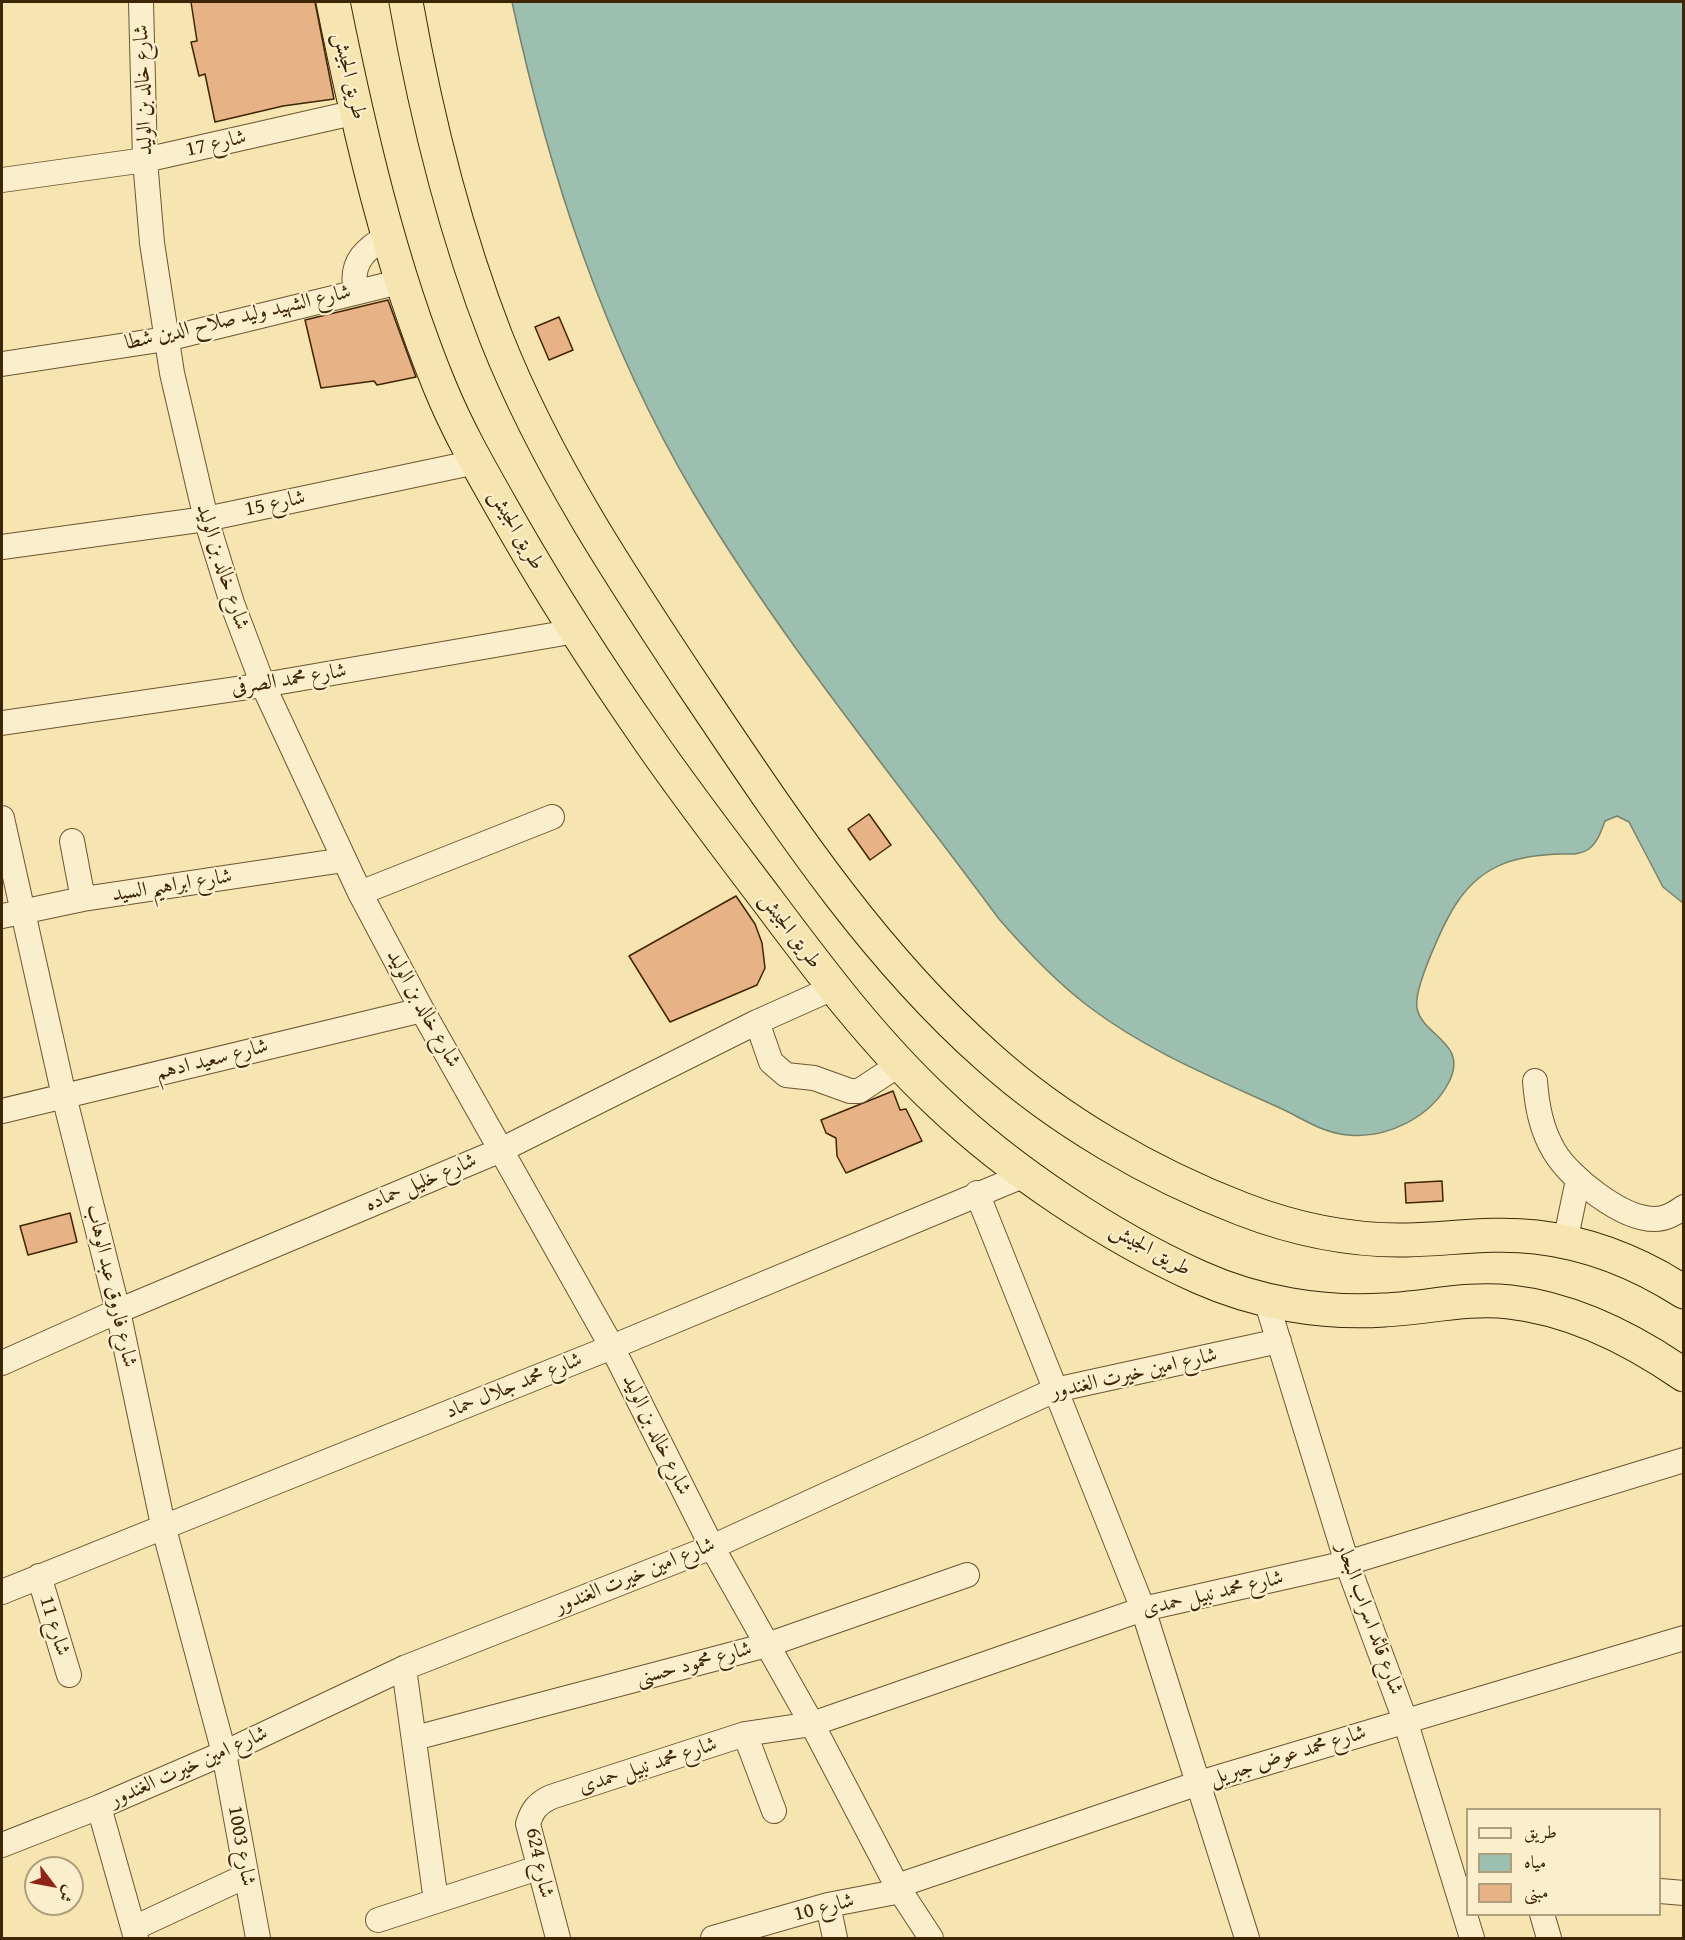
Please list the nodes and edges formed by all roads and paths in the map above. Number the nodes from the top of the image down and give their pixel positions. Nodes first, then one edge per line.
1 (141, 2) edge
2 (333, 2) edge
3 (406, 2) edge
4 (357, 112) junction
5 (146, 160) junction
6 (2, 180) edge
7 (390, 234) junction
8 (403, 281) junction
9 (356, 291) junction
10 (166, 339) junction
11 (2, 364) edge
12 (476, 462) junction
13 (206, 519) junction
14 (2, 547) edge
15 (576, 631) junction
16 (263, 685) junction
17 (2, 723) edge
18 (552, 817) dead end
19 (2, 818) edge
20 (72, 841) dead end
21 (344, 860) junction
22 (360, 893) junction
23 (83, 899) junction
24 (12, 914) edge
25 (833, 988) junction
26 (422, 1010) junction
27 (757, 1022) junction
28 (900, 1064) junction
29 (1535, 1081) dead end
30 (64, 1096) junction
31 (2, 1111) edge
32 (501, 1150) junction
33 (1025, 1175) junction
34 (1578, 1180) junction
35 (977, 1193) junction
36 (1683, 1207) edge
37 (1565, 1242) junction
38 (1683, 1292) edge
39 (1266, 1300) junction
40 (118, 1311) junction
41 (1279, 1341) junction
42 (612, 1347) junction
43 (2, 1363) edge
44 (1683, 1375) edge
45 (1055, 1390) junction
46 (1683, 1460) edge
47 (163, 1525) junction
48 (712, 1547) junction
49 (1347, 1563) junction
50 (967, 1575) dead end
51 (39, 1576) junction
52 (2, 1592) edge
53 (1143, 1609) junction
54 (1683, 1638) edge
55 (767, 1645) junction
56 (404, 1668) junction
57 (69, 1675) dead end
58 (1405, 1720) junction
59 (812, 1724) junction
60 (745, 1734) junction
61 (415, 1738) junction
62 (224, 1753) junction
63 (1196, 1784) junction
64 (551, 1797) joint
65 (99, 1807) junction
66 (774, 1811) dead end
67 (2, 1845) edge
68 (538, 1868) junction
69 (246, 1876) junction
70 (899, 1888) junction
71 (1661, 1891) edge
72 (1683, 1893) edge
73 (436, 1901) junction
74 (828, 1905) junction
75 (1543, 1916) edge
76 (378, 1920) dead end
77 (135, 1933) edge
78 (258, 1938) edge
79 (558, 1938) edge
80 (713, 1938) edge
81 (835, 1938) edge
82 (931, 1938) edge
83 (1247, 1938) edge
84 (1472, 1938) edge
85 (1549, 1938) edge

1 - 5 street, شارع خالد بن الوليد
2 - 4 highway, طريق الجيش
3 - 37 highway
4 - 5 street, شارع 17
4 - 7 highway, طريق الجيش
5 - 6 street, شارع 17
5 - 10 street, شارع خالد بن الوليد
7 - 8 highway, طريق الجيش
7 - 9 street
8 - 9 street, شارع الشهيد وليد صلاح الدين شطا
8 - 12 highway, طريق الجيش
9 - 10 street, شارع الشهيد وليد صلاح الدين شطا
10 - 11 street, شارع الشهيد وليد صلاح الدين شطا
10 - 13 street, شارع خالد بن الوليد
12 - 13 street, شارع 15
12 - 15 highway, طريق الجيش
13 - 14 street, شارع 15
13 - 16 street, شارع خالد بن الوليد
15 - 16 street, شارع محمد الصرفى
15 - 25 highway, طريق الجيش
16 - 17 street, شارع محمد الصرفى
16 - 21 street, شارع خالد بن الوليد
18 - 22 street
19 - 24 street, شارع فاروق عبد الوهاب
20 - 23 street
21 - 22 street, شارع خالد بن الوليد
21 - 23 street, شارع ابراهيم السيد
22 - 26 street, شارع خالد بن الوليد
23 - 24 street, شارع ابراهيم السيد
24 - 30 street, شارع فاروق عبد الوهاب
25 - 27 street, شارع خليل حماده
25 - 28 highway, طريق الجيش
26 - 30 street, شارع سعيد ادهم
26 - 32 street, شارع خالد بن الوليد
27 - 28 street
27 - 32 street, شارع خليل حماده
28 - 33 highway, طريق الجيش
29 - 34 street
30 - 31 street, شارع سعيد ادهم
30 - 40 street, شارع فاروق عبد الوهاب
32 - 40 street, شارع خليل حماده
32 - 42 street, شارع خالد بن الوليد
33 - 35 street, شارع محمد جلال حماد
33 - 39 highway, طريق الجيش
34 - 36 street
34 - 37 street
35 - 42 street, شارع محمد جلال حماد
35 - 45 street
37 - 38 highway
39 - 41 street, شارع قائد اسراب البحار
39 - 44 highway, طريق الجيش
40 - 43 street, شارع خليل حماده
40 - 47 street, شارع فاروق عبد الوهاب
41 - 45 street, شارع امين خيرت الغندور
41 - 49 street, شارع قائد اسراب البحار
42 - 47 street, شارع محمد جلال حماد
42 - 48 street, شارع خالد بن الوليد
45 - 48 street, شارع امين خيرت الغندور
45 - 53 street
46 - 49 street, شارع محمد نبيل حمدى
47 - 51 street, شارع محمد جلال حماد
47 - 62 street, شارع فاروق عبد الوهاب
48 - 55 street, شارع خالد بن الوليد
48 - 56 street, شارع امين خيرت الغندور
49 - 53 street, شارع محمد نبيل حمدى
49 - 58 street, شارع قائد اسراب البحار
50 - 55 street, شارع محمود حسنى
51 - 52 street, شارع محمد جلال حماد
51 - 57 street, شارع 11
53 - 59 street, شارع محمد نبيل حمدى
53 - 63 street
54 - 58 street, شارع محمد عوض جبريل
55 - 59 street, شارع خالد بن الوليد
55 - 61 street, شارع محمود حسنى
56 - 61 street
56 - 62 street, شارع امين خيرت الغندور
58 - 63 street, شارع محمد عوض جبريل
58 - 84 street, شارع قائد اسراب البحار
59 - 60 street, شارع محمد نبيل حمدى
59 - 70 street, شارع خالد بن الوليد
60 - 64 street, شارع محمد نبيل حمدى
60 - 66 street, شارع محمد نبيل حمدى
61 - 73 street
62 - 65 street, شارع امين خيرت الغندور
62 - 69 street, شارع 1003
63 - 70 street, شارع محمد عوض جبريل
63 - 83 street
64 - 68 street, شارع 624
65 - 67 street, شارع امين خيرت الغندور
65 - 77 street
68 - 73 street
68 - 79 street, شارع 624
69 - 77 street
69 - 78 street, شارع 1003
70 - 74 street, شارع 10
70 - 82 street, شارع خالد بن الوليد
71 - 72 street
73 - 76 street
74 - 80 street, شارع 10
74 - 81 street
75 - 85 street

